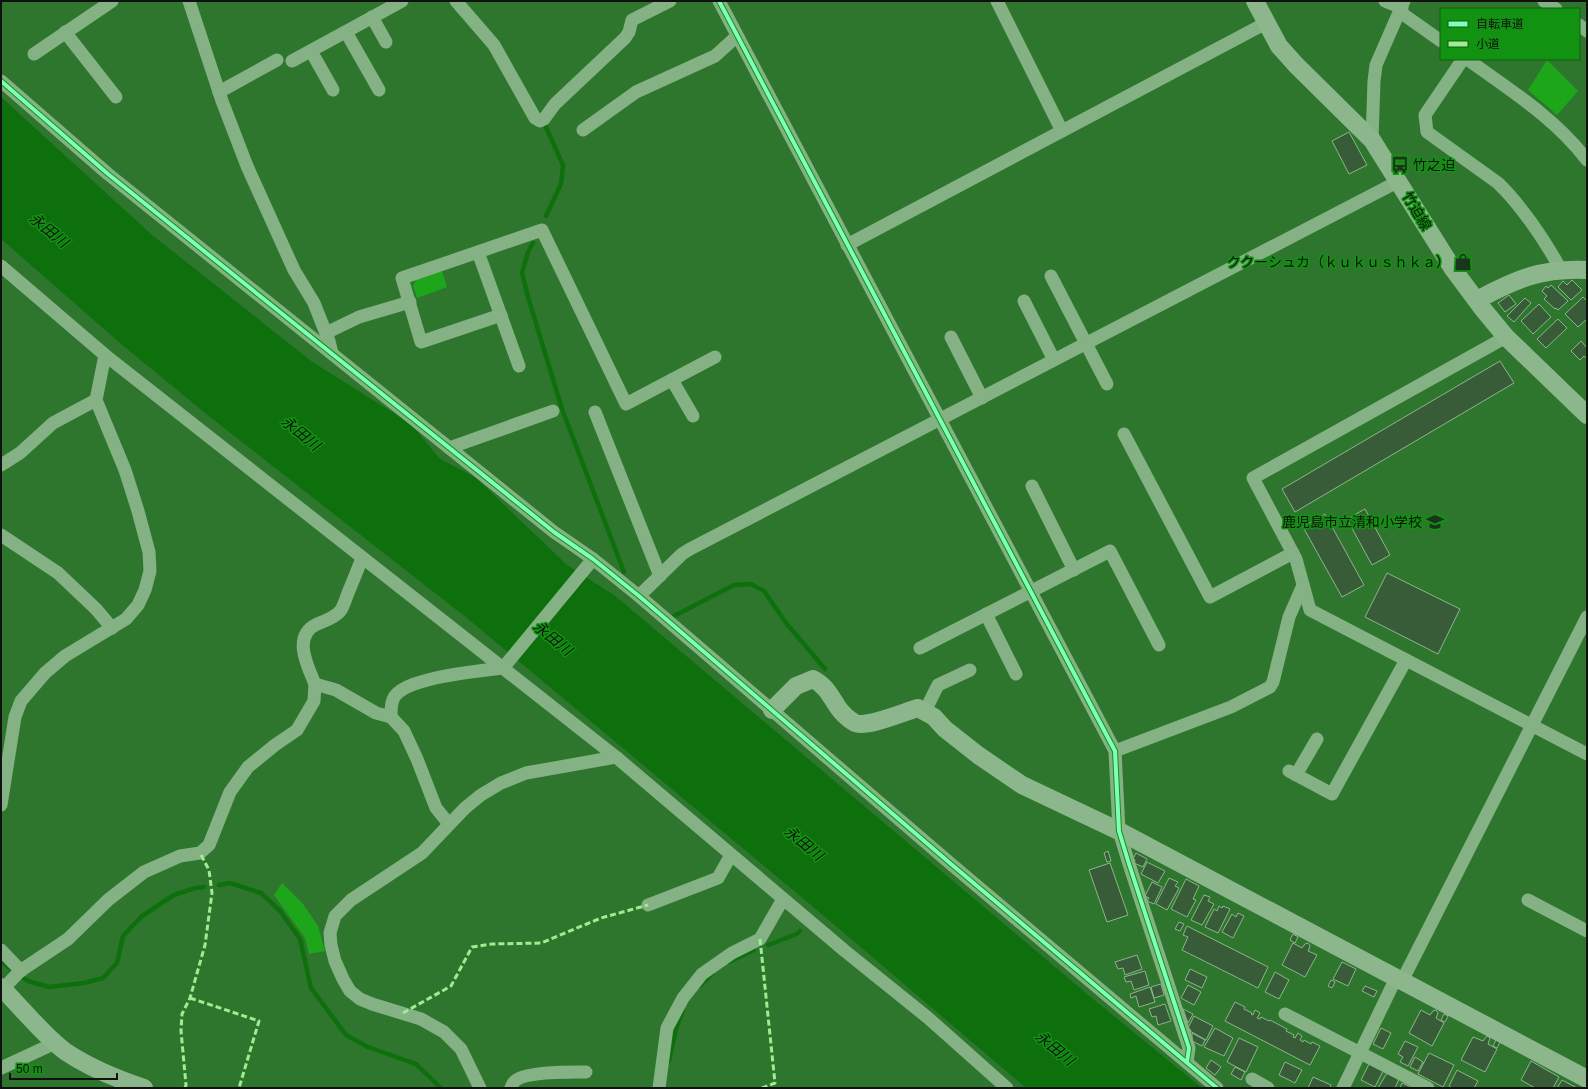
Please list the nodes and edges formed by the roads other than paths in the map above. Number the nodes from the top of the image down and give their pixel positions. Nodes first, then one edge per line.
1 (112, 1) edge
2 (189, 1) edge
3 (402, 1) edge
4 (456, 1) edge
5 (670, 1) edge
6 (719, 1) edge
7 (997, 1) edge
8 (1255, 1) edge
9 (1385, 1) edge
10 (1544, 1) edge
11 (1402, 7) edge
12 (1554, 8) edge
13 (372, 17) junction
14 (1266, 23) junction
15 (65, 32) junction
16 (346, 32) junction
17 (737, 36) junction
18 (1440, 40) edge
19 (386, 42) dead end
20 (311, 51) junction
21 (34, 54) dead end
22 (277, 60) dead end
23 (1462, 60) edge
24 (1468, 60) edge
25 (292, 61) dead end
26 (1, 81) edge
27 (333, 90) dead end
28 (379, 90) dead end
29 (219, 92) junction
30 (116, 97) dead end
31 (583, 130) dead end
32 (1062, 131) junction
33 (1372, 140) junction
34 (1587, 160) edge
35 (1399, 181) junction
36 (847, 245) junction
37 (478, 252) junction
38 (1, 266) edge
39 (1561, 270) junction
40 (1587, 270) edge
41 (1051, 276) dead end
42 (1477, 300) junction
43 (1024, 301) dead end
44 (410, 302) junction
45 (501, 315) junction
46 (326, 333) junction
47 (951, 337) dead end
48 (1506, 337) junction
49 (1086, 344) junction
50 (332, 352) junction
51 (105, 355) junction
52 (715, 357) dead end
53 (1054, 360) junction
54 (519, 366) dead end
55 (672, 380) junction
56 (1107, 384) dead end
57 (982, 398) junction
58 (96, 400) junction
59 (553, 411) dead end
60 (595, 412) dead end
61 (1587, 415) edge
62 (693, 416) dead end
63 (939, 420) junction
64 (1124, 434) dead end
65 (450, 448) junction
66 (1, 465) edge
67 (1032, 486) dead end
68 (1, 535) edge
69 (1293, 553) junction
70 (362, 558) junction
71 (593, 559) junction
72 (1074, 570) junction
73 (660, 576) junction
74 (1302, 585) junction
75 (1030, 592) junction
76 (639, 596) junction
77 (986, 614) junction
78 (1587, 617) edge
79 (112, 628) junction
80 (1159, 645) dead end
81 (920, 648) dead end
82 (1406, 660) junction
83 (503, 668) junction
84 (970, 670) dead end
85 (1016, 674) dead end
86 (315, 684) junction
87 (772, 710) junction
88 (925, 712) junction
89 (391, 717) junction
90 (1532, 724) junction
91 (1316, 738) dead end
92 (1114, 751) junction
93 (1587, 754) edge
94 (616, 757) junction
95 (1, 806) edge
96 (449, 824) junction
97 (1119, 831) junction
98 (730, 855) junction
99 (782, 899) junction
100 (1528, 900) dead end
101 (648, 905) dead end
102 (1587, 931) edge
103 (1, 950) edge
104 (11, 980) edge
105 (1399, 980) junction
106 (1285, 1014) dead end
107 (55, 1043) junction
108 (1360, 1053) junction
109 (1187, 1062) junction
110 (1, 1068) edge
111 (586, 1072) dead end
112 (1252, 1079) dead end
113 (1587, 1079) edge
114 (144, 1088) edge
115 (480, 1088) edge
116 (511, 1088) edge
117 (659, 1088) edge
118 (1008, 1088) edge
119 (1217, 1088) edge
120 (1268, 1088) edge
121 (1343, 1088) edge
122 (1428, 1088) edge

1 - 15 street
2 - 29 street
3 - 13 street
4 - 5 street
6 - 17 street
7 - 32 street
8 - 14 street, 竹迫線
9 - 11 street
10 - 12 street
11 - 18 street
11 - 33 street
13 - 16 street
13 - 19 street
14 - 32 street
14 - 33 street, 竹迫線
15 - 21 street
15 - 30 street
16 - 20 street
16 - 28 street
17 - 31 street
17 - 36 street
20 - 25 street
20 - 27 street
22 - 29 street
23 - 39 street
24 - 34 street
26 - 50 street
29 - 46 street
32 - 36 street
33 - 35 street, 竹迫線
35 - 42 street, 竹迫線
35 - 49 street
36 - 63 street
37 - 44 street
37 - 45 street
37 - 55 street
38 - 51 street
39 - 40 street
39 - 42 street
41 - 49 street
42 - 48 street, 竹迫線
43 - 53 street
44 - 45 street
44 - 46 street
45 - 54 street
46 - 50 street
47 - 57 street
48 - 61 street, 竹迫線
48 - 69 street
49 - 53 street
49 - 56 street
50 - 65 street
51 - 58 street
51 - 70 street
52 - 55 street
53 - 57 street
55 - 62 street
57 - 63 street
58 - 66 street
58 - 79 street
59 - 65 street
60 - 73 street
63 - 73 street
63 - 75 street
64 - 69 street
65 - 71 street
67 - 72 street
68 - 79 street
69 - 74 street
70 - 83 street
70 - 86 street
71 - 76 street
71 - 83 street
72 - 75 street
72 - 80 street
73 - 76 street
74 - 82 street
74 - 92 street
75 - 77 street
75 - 92 street
76 - 87 street
77 - 81 street
77 - 85 street
78 - 90 street
79 - 95 street
82 - 90 street
82 - 91 street
83 - 89 street
83 - 94 street
84 - 88 street
86 - 89 street
86 - 104 street
87 - 88 street
87 - 109 street
88 - 97 street
89 - 96 street
90 - 93 street
90 - 105 street
92 - 97 street
94 - 96 street
94 - 98 street
96 - 115 street
97 - 105 street
97 - 109 street
98 - 99 street
98 - 101 street
99 - 117 street
99 - 118 street
100 - 102 street
103 - 104 street
104 - 107 street
105 - 108 street
105 - 113 street
106 - 108 street
107 - 110 street
107 - 114 street
108 - 121 street
108 - 122 street
109 - 119 street
111 - 116 street
112 - 120 street

